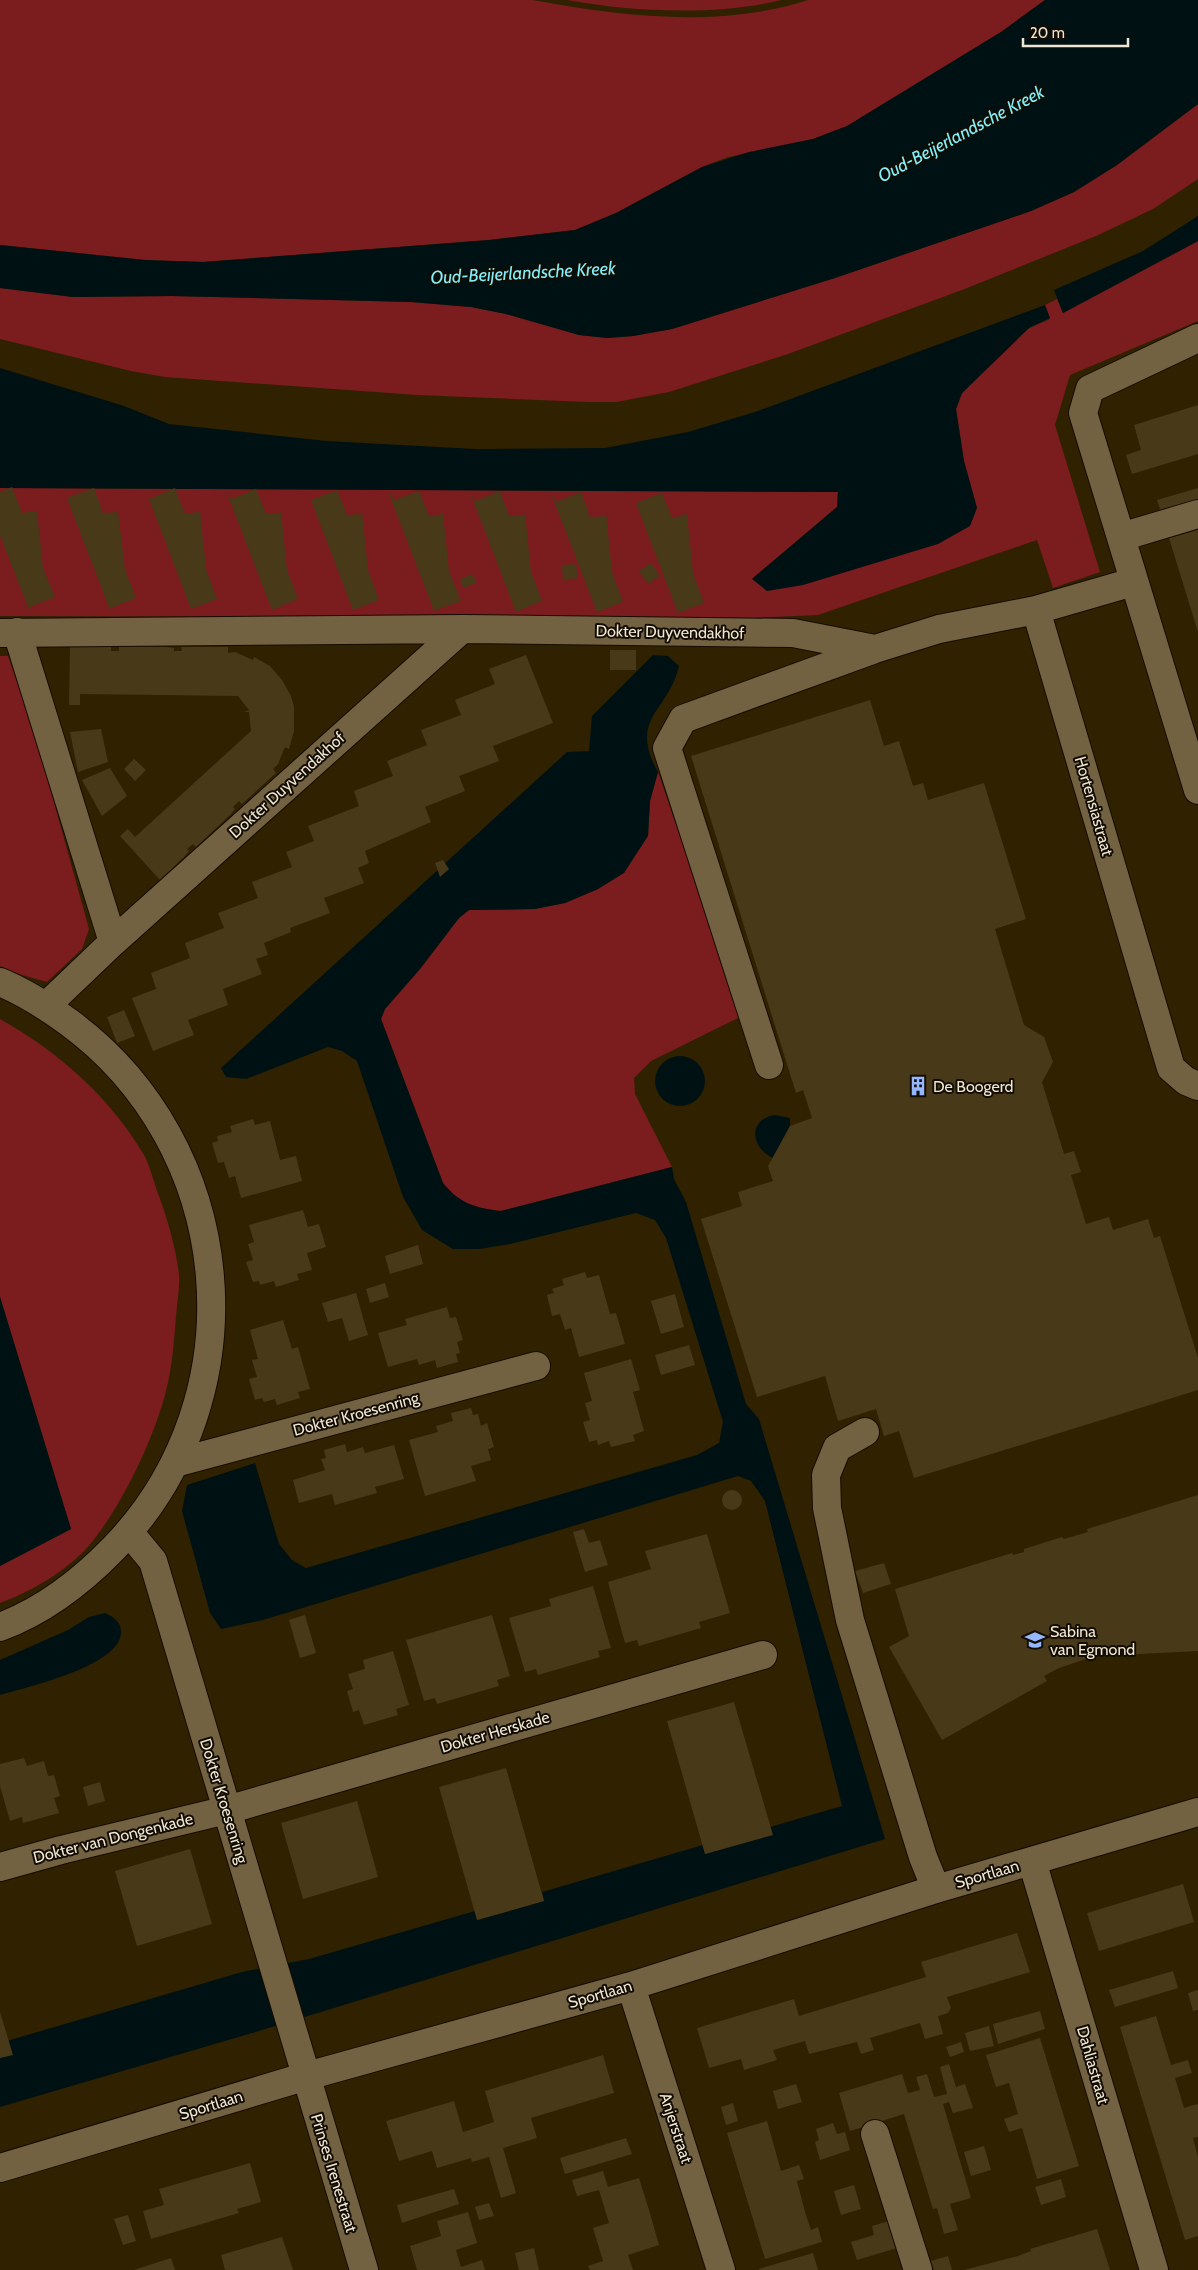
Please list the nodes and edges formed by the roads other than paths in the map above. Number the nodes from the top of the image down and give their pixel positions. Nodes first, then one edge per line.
1 (1198, 338) edge
2 (1198, 514) edge
3 (1121, 537) junction
4 (1133, 582) junction
5 (1036, 610) junction
6 (462, 629) junction
7 (8, 633) edge
8 (875, 649) junction
9 (1198, 790) edge
10 (112, 942) junction
11 (0, 982) edge
12 (46, 1006) junction
13 (769, 1065) dead end
14 (1198, 1086) edge
15 (536, 1366) dead end
16 (865, 1432) dead end
17 (175, 1463) junction
18 (129, 1532) junction
19 (0, 1628) edge
20 (763, 1654) dead end
21 (227, 1810) junction
22 (1198, 1812) edge
23 (1032, 1861) junction
24 (0, 1867) edge
25 (936, 1889) junction
26 (630, 1986) junction
27 (307, 2076) junction
28 (875, 2134) dead end
29 (0, 2168) edge
30 (364, 2270) edge
31 (721, 2270) edge
32 (918, 2270) edge
33 (1154, 2270) edge

1 - 3 street
2 - 3 street
3 - 4 street
4 - 5 street
4 - 9 street
5 - 8 street
5 - 14 street, Hortensiastraat
6 - 7 street, Dokter Duyvendakhof
6 - 8 street, Dokter Duyvendakhof
6 - 10 street, Dokter Duyvendakhof
7 - 10 street, Dokter Duyvendakhof
8 - 13 street
10 - 12 street, Dokter Duyvendakhof
11 - 12 street
12 - 17 street
15 - 17 street, Dokter Kroesenring
16 - 25 street
17 - 18 street
18 - 19 street
18 - 21 street, Dokter Kroesenring
20 - 21 street, Dokter Herskade
21 - 24 street, Dokter van Dongenkade
21 - 27 street, Dokter Kroesenring
22 - 23 street, Sportlaan
23 - 25 street, Sportlaan
23 - 33 street, Dahliastraat
25 - 26 street, Sportlaan
26 - 27 street, Sportlaan
26 - 31 street, Anjerstraat
27 - 29 street, Sportlaan
27 - 30 street, Prinses Irenestraat
28 - 32 street

